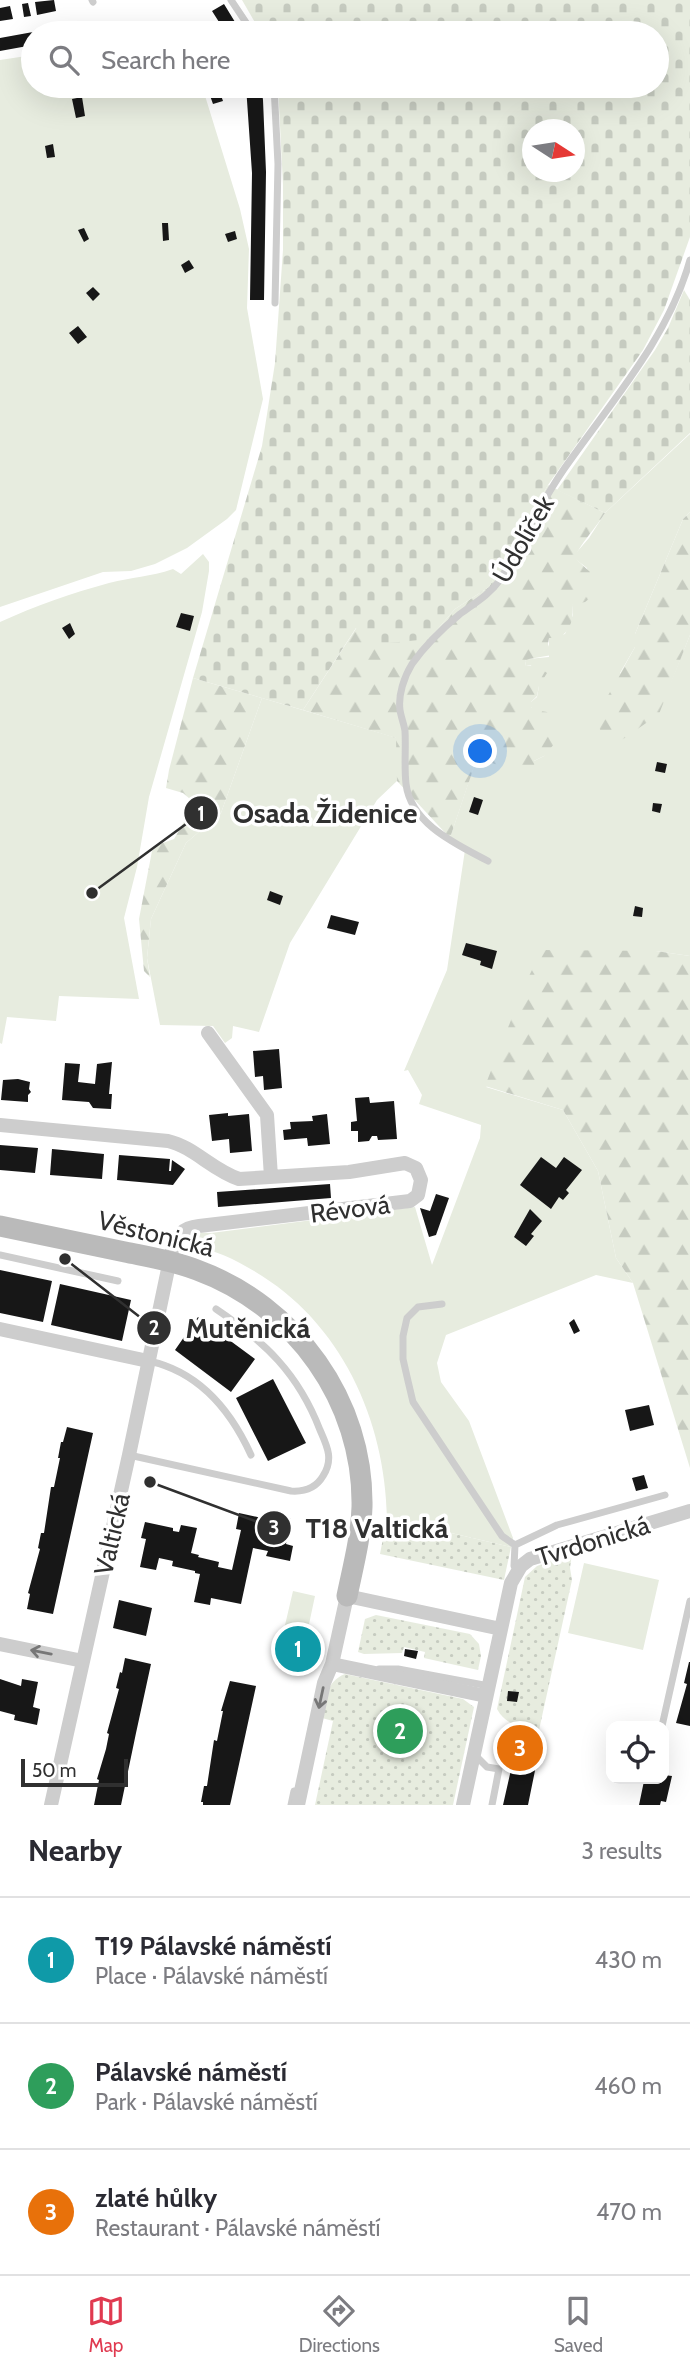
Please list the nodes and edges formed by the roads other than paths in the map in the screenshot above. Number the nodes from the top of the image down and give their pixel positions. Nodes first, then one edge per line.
1 (230, 0) edge
2 (245, 21) edge
3 (275, 98) edge
4 (690, 260) edge
5 (275, 303) dead end
6 (488, 861) dead end
7 (208, 1033) dead end
8 (0, 1125) edge
9 (271, 1177) junction
10 (0, 1226) edge
11 (0, 1255) edge
12 (170, 1262) junction
13 (118, 1281) dead end
14 (442, 1304) dead end
15 (216, 1309) dead end
16 (0, 1329) edge
17 (148, 1361) junction
18 (129, 1455) junction
19 (251, 1455) dead end
20 (665, 1494) dead end
21 (690, 1511) edge
22 (515, 1545) junction
23 (519, 1568) junction
24 (347, 1596) junction
25 (690, 1601) edge
26 (501, 1629) junction
27 (0, 1644) edge
28 (83, 1661) junction
29 (332, 1664) junction
30 (487, 1691) junction
31 (663, 1721) edge
32 (313, 1734) junction
33 (475, 1755) junction
34 (51, 1805) edge
35 (290, 1805) edge
36 (298, 1805) edge
37 (463, 1805) edge
38 (492, 1805) edge

1 - 2 lane
3 - 5 lane
4 - 6 lane, Údolíček
7 - 9 street
8 - 9 street, Révová
9 - 12 street, Révová
10 - 12 street, Věstonická
11 - 13 lane
12 - 17 street, Valtická
12 - 24 street, Věstonická
14 - 22 lane
15 - 18 lane
16 - 17 street
17 - 18 street, Valtická
17 - 19 lane
18 - 28 street, Valtická
20 - 22 lane
21 - 23 street, Tvrdonická
22 - 23 lane
23 - 26 street, Tvrdonická
24 - 26 street
24 - 29 street
25 - 31 lane
26 - 30 street, Tvrdonická
28 -> 27 street
28 - 34 street, Valtická
29 - 30 street
29 -> 32 street
30 - 33 street, Tvrdonická
32 - 35 lane
32 - 36 street
33 - 37 street, Tvrdonická
33 - 38 lane

